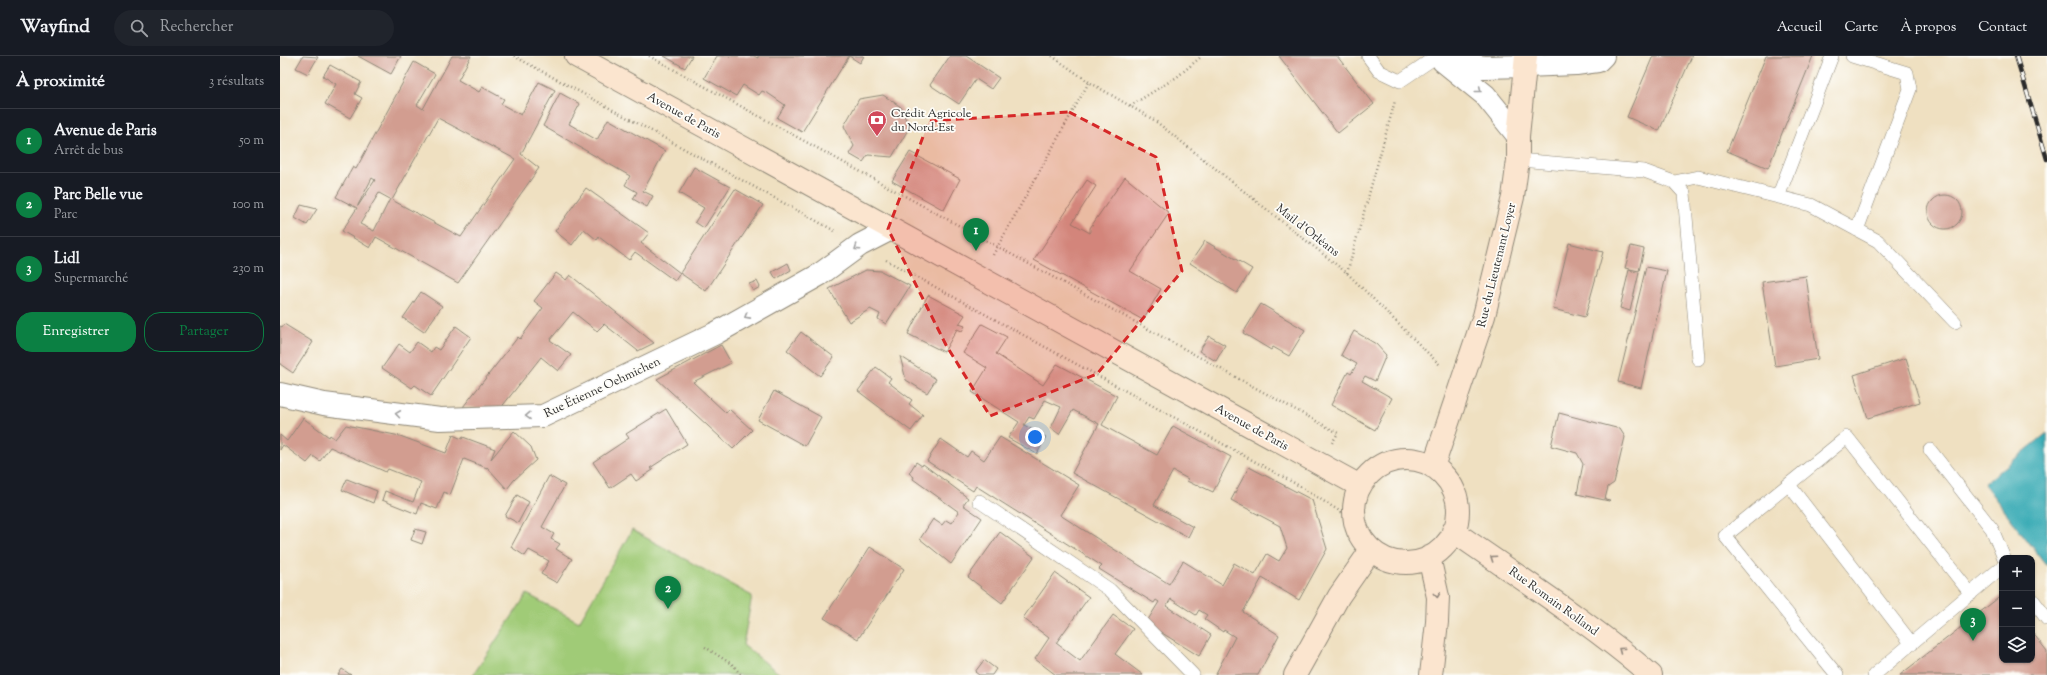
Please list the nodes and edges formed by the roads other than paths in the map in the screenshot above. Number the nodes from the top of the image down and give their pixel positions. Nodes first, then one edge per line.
1 (576, 56) edge
2 (1368, 56) edge
3 (1603, 56) edge
4 (1832, 56) edge
5 (1852, 56) edge
6 (1440, 58) edge
7 (1525, 61) edge
8 (1518, 136) junction
9 (1518, 160) junction
10 (1674, 182) junction
11 (1778, 197) junction
12 (891, 229) junction
13 (1857, 230) junction
14 (1955, 322) dead end
15 (1698, 359) dead end
16 (280, 394) edge
17 (1930, 450) dead end
18 (1433, 467) junction
19 (1789, 485) junction
20 (1360, 486) junction
21 (979, 501) dead end
22 (1453, 532) junction
23 (1371, 550) junction
24 (2003, 555) edge
25 (1429, 557) junction
26 (1999, 570) edge
27 (1971, 594) junction
28 (2035, 603) edge
29 (2047, 619) edge
30 (1912, 644) junction
31 (1192, 675) edge
32 (1295, 675) edge
33 (1431, 675) edge
34 (1651, 675) edge
35 (1837, 675) edge
36 (1874, 675) edge

1 - 12 main road, Avenue de Paris
2 - 6 lane
3 - 7 street
4 - 11 lane
5 - 13 lane
6 - 7 street
6 -> 8 street
7 - 8 main road, Rue du Lieutenant Loyer
8 - 9 main road, Rue du Lieutenant Loyer
9 - 10 lane
9 - 18 main road, Rue du Lieutenant Loyer
10 - 11 lane
10 - 15 lane
11 - 13 lane
12 -> 16 street, Rue Étienne Oehmichen
12 - 20 main road, Avenue de Paris
13 - 14 lane
17 - 24 lane
18 - 20 main road
18 - 22 main road
19 - 27 lane
19 - 30 lane
19 - 35 lane
20 - 23 main road
21 - 31 lane
22 - 25 main road
34 -> 22 main road, Rue Romain Rolland
23 - 25 main road
23 - 32 main road
25 -> 33 main road
26 - 27 lane
27 - 30 lane
28 - 29 lane
30 - 36 lane

